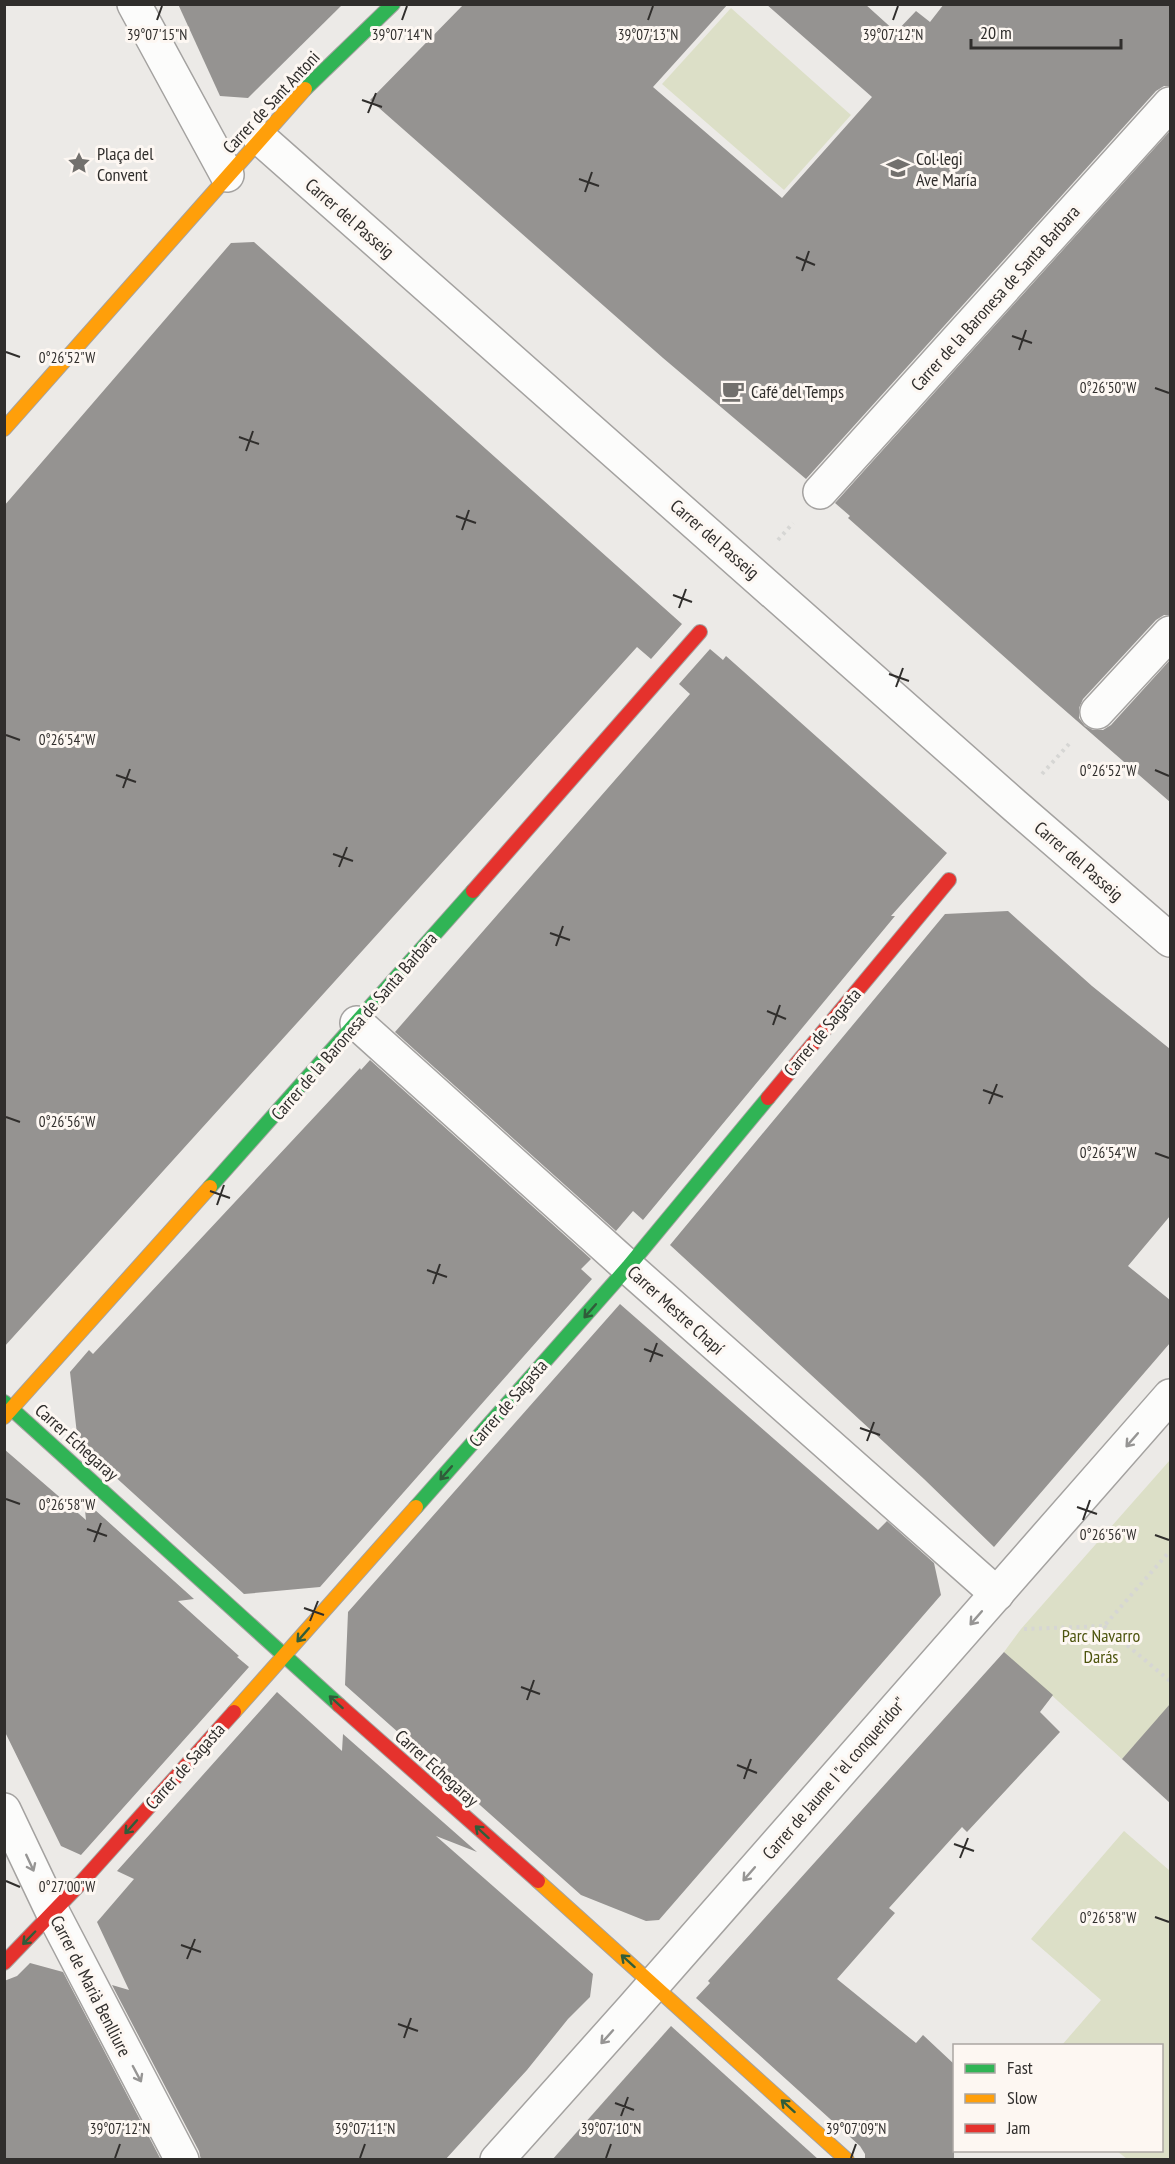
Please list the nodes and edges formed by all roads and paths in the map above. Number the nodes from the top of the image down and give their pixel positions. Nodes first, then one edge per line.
1 (134, 4) edge
2 (393, 4) edge
3 (1170, 104) edge
4 (260, 138) junction
5 (227, 175) junction
6 (4, 429) edge
7 (820, 492) dead end
8 (700, 632) dead end
9 (1170, 633) edge
10 (1097, 712) dead end
11 (948, 880) dead end
12 (1170, 940) edge
13 (357, 1023) junction
14 (628, 1267) junction
15 (1170, 1396) edge
16 (7, 1409) edge
17 (1170, 1551) edge
18 (997, 1594) junction
19 (1104, 1626) junction
20 (1021, 1629) dead end
21 (284, 1656) junction
22 (1170, 1681) edge
23 (4, 1810) edge
24 (53, 1913) junction
25 (4, 1963) edge
26 (653, 1983) junction
27 (182, 2160) edge
28 (497, 2160) edge
29 (847, 2160) edge

1 - 5 street
2 - 4 street, Carrer de Sant Antoni
3 - 7 street, Carrer de la Baronesa de Santa Barbara
4 - 5 street, Carrer de Sant Antoni
4 - 12 street, Carrer del Passeig
5 - 6 street, Carrer de Sant Antoni
8 - 13 street, Carrer de la Baronesa de Santa Barbara
9 - 10 street
11 - 14 street, Carrer de Sagasta
13 - 14 street, Carrer Mestre Chapí
13 - 16 street, Carrer de la Baronesa de Santa Barbara
14 - 18 street, Carrer Mestre Chapí
14 -> 21 street, Carrer de Sagasta
15 -> 18 street, Carrer de Jaume I "el conqueridor"
16 - 21 street, Carrer Echegaray
17 - 19 path
18 -> 26 street, Carrer de Jaume I "el conqueridor"
19 - 20 path
19 - 22 path
21 -> 24 street, Carrer de Sagasta
26 -> 21 street, Carrer Echegaray
23 -> 24 street, Carrer de Marià Benlliure
24 -> 25 street, Carrer de Sagasta
24 -> 27 street, Carrer de Marià Benlliure
26 -> 28 street, Carrer de Jaume I "el conqueridor"
29 -> 26 street, Carrer Echegaray

